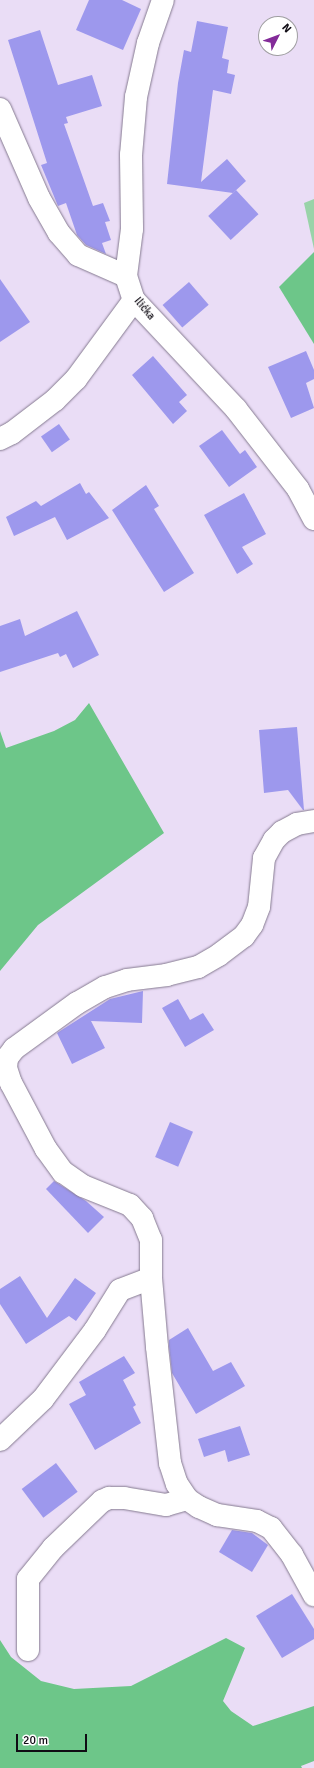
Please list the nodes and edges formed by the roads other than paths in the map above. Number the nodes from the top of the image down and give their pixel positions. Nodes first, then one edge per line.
1 (163, 0) edge
2 (0, 109) edge
3 (126, 276) junction
4 (134, 300) junction
5 (0, 439) edge
6 (314, 519) edge
7 (314, 821) edge
8 (151, 1278) junction
9 (0, 1440) edge
10 (187, 1499) junction
11 (314, 1594) edge
12 (28, 1650) dead end

1 - 3 street, Ilićka
2 - 3 street
3 - 4 street, Ilićka
4 - 5 street
4 - 6 street, Ilićka
7 - 8 street
8 - 9 street
8 - 10 street
10 - 11 street
10 - 12 street

